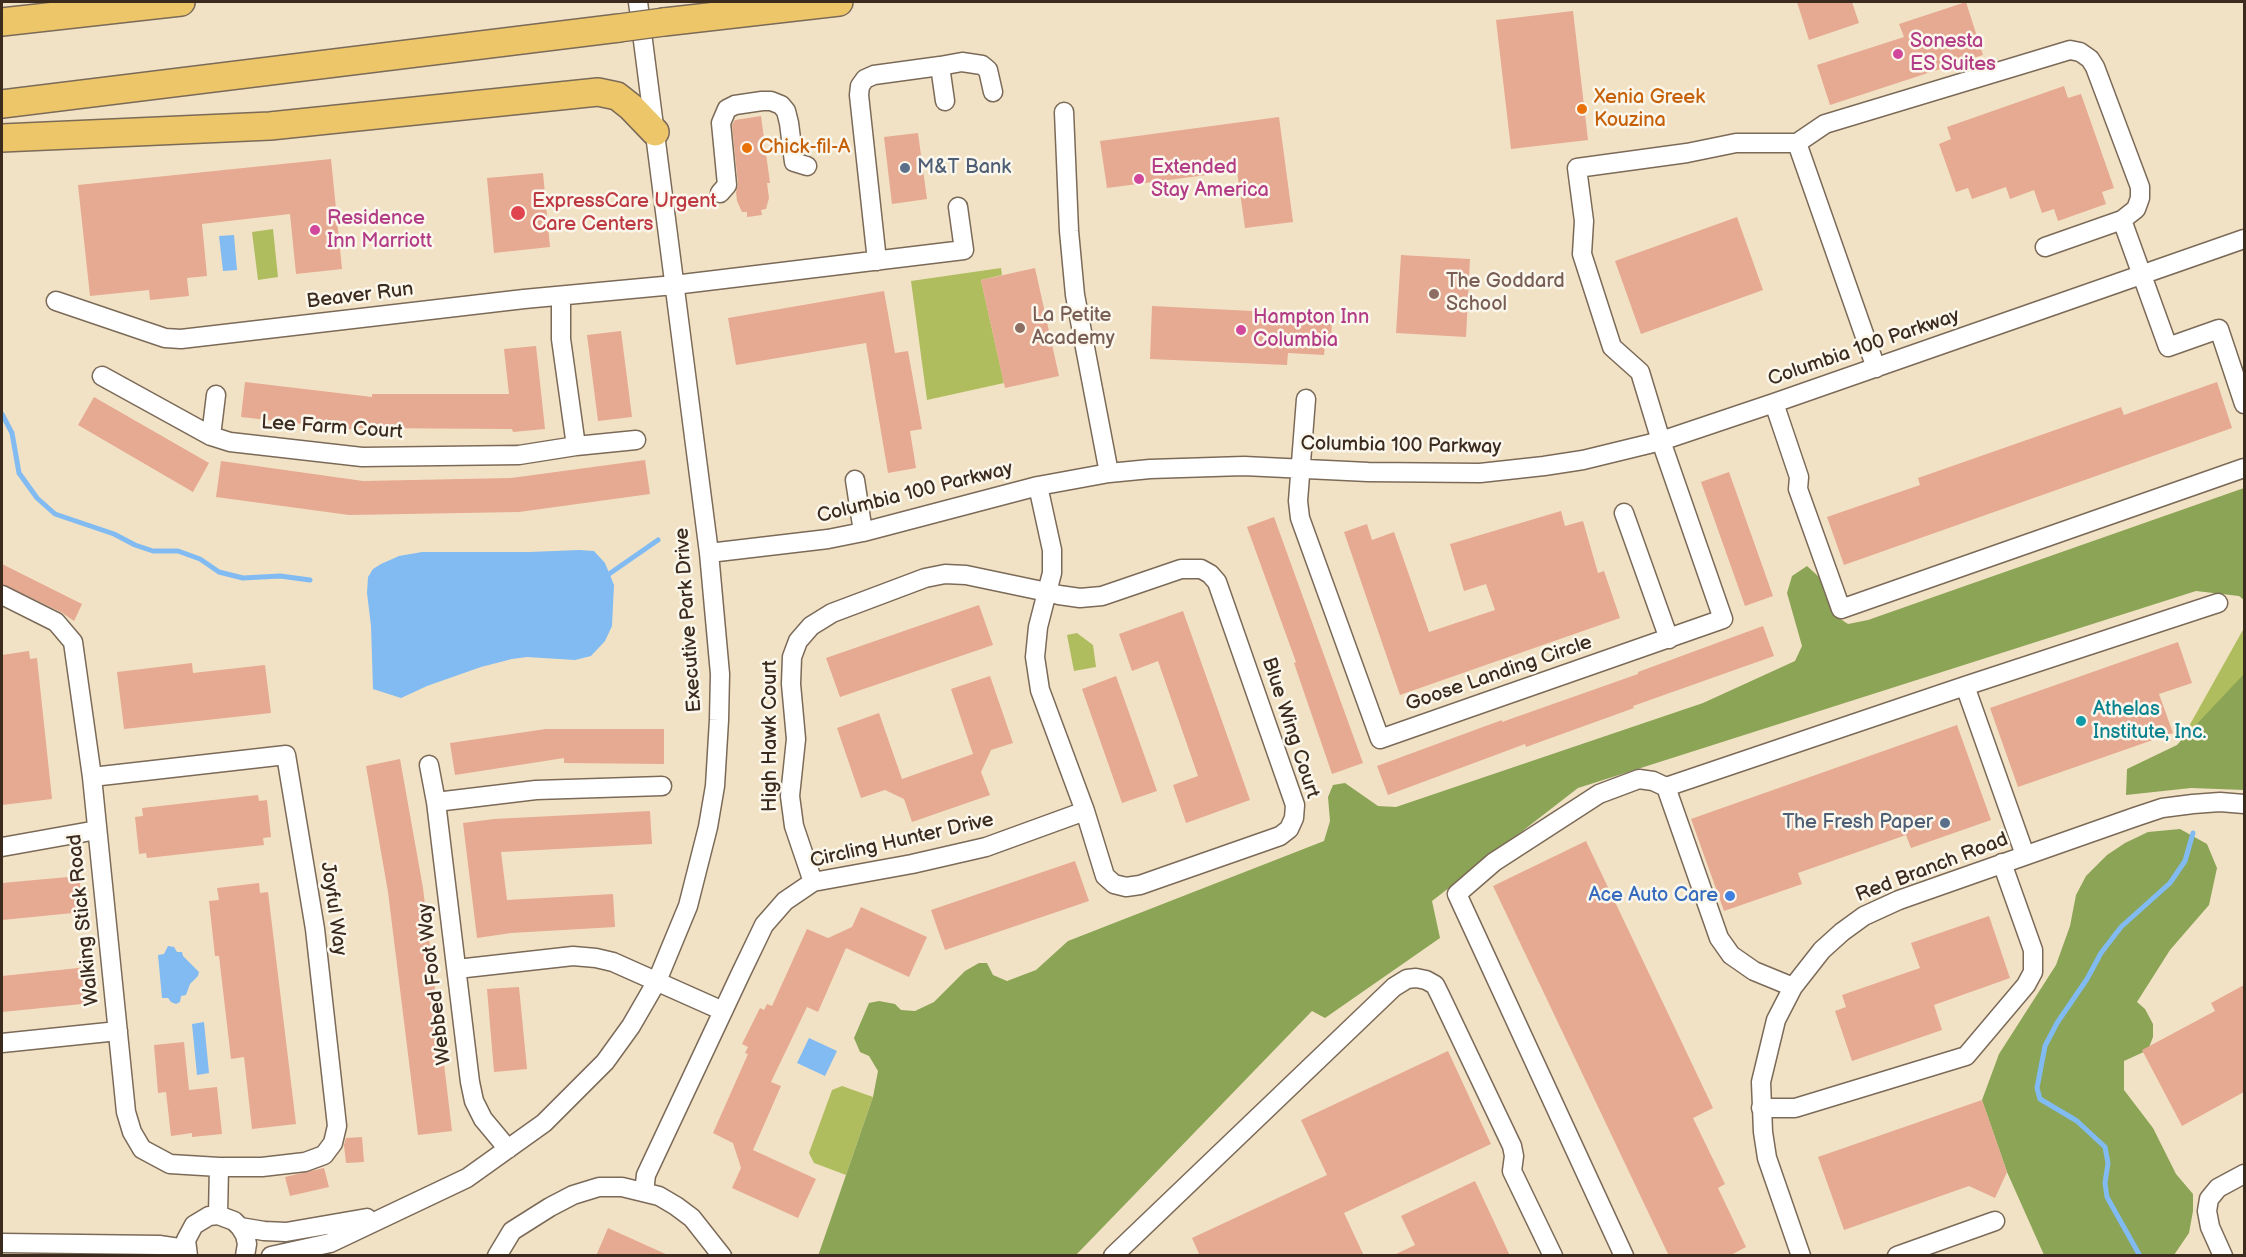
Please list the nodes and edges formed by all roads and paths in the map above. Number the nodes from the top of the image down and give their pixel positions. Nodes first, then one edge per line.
1 (181, 2) edge
2 (638, 2) edge
3 (839, 2) edge
4 (2, 22) edge
5 (940, 66) junction
6 (993, 92) dead end
7 (945, 100) dead end
8 (2, 104) edge
9 (1064, 112) dead end
10 (655, 132) junction
11 (2, 138) edge
12 (1797, 143) junction
13 (807, 166) dead end
14 (720, 193) dead end
15 (958, 207) dead end
16 (2122, 220) junction
17 (2244, 239) edge
18 (2045, 247) dead end
19 (877, 261) junction
20 (2141, 274) junction
21 (674, 285) junction
22 (561, 297) junction
23 (56, 301) dead end
24 (1876, 368) junction
25 (102, 376) dead end
26 (216, 394) dead end
27 (1306, 399) dead end
28 (1774, 403) junction
29 (2244, 404) edge
30 (211, 436) junction
31 (636, 440) dead end
32 (1661, 441) junction
33 (576, 446) junction
34 (1301, 468) junction
35 (2244, 468) edge
36 (1109, 474) junction
37 (855, 480) dead end
38 (1038, 486) junction
39 (1624, 513) dead end
40 (863, 532) junction
41 (709, 553) junction
42 (1047, 592) junction
43 (2, 595) edge
44 (2218, 603) dead end
45 (1669, 639) junction
46 (1965, 686) junction
47 (429, 765) dead end
48 (92, 777) junction
49 (662, 786) dead end
50 (1666, 787) junction
51 (436, 802) junction
52 (2244, 804) edge
53 (1085, 811) junction
54 (97, 830) junction
55 (2, 847) edge
56 (2025, 855) junction
57 (2002, 863) junction
58 (813, 882) junction
59 (457, 969) junction
60 (657, 981) junction
61 (1793, 987) junction
62 (723, 1011) junction
63 (118, 1031) junction
64 (2, 1043) edge
65 (1761, 1108) junction
66 (508, 1149) junction
67 (219, 1167) junction
68 (2244, 1174) edge
69 (644, 1192) junction
70 (395, 1212) junction
71 (218, 1215) junction
72 (1995, 1221) dead end
73 (240, 1227) junction
74 (2, 1243) edge
75 (24, 1249) edge
76 (187, 1252) edge
77 (245, 1256) edge
78 (271, 1256) edge
79 (497, 1256) edge
80 (722, 1256) edge
81 (1113, 1256) edge
82 (1553, 1256) edge
83 (1624, 1256) edge
84 (1801, 1256) edge
85 (1897, 1256) edge
86 (2223, 1256) edge

1 - 4 highway
2 - 10 street, Executive Park Drive
3 - 8 highway, bridge
5 - 6 street
5 - 7 street
5 - 19 street
9 - 36 street
10 - 11 highway
10 - 21 street, Executive Park Drive
12 - 16 street
12 - 24 street
12 - 32 street
13 - 14 street
15 - 19 street, Beaver Run
16 - 18 street
16 - 20 street
17 - 20 street, Columbia 100 Parkway
19 - 21 street, Beaver Run
20 - 24 street, Columbia 100 Parkway
20 - 29 street
21 - 22 street, Beaver Run
21 - 41 street, Executive Park Drive
22 - 23 street, Beaver Run
22 - 33 street
24 - 28 street, Columbia 100 Parkway
25 - 30 street, Lee Farm Court
26 - 30 street
27 - 34 street
28 - 32 street, Columbia 100 Parkway
28 - 35 street
30 - 33 street, Lee Farm Court
31 - 33 street, Lee Farm Court
32 - 34 street, Columbia 100 Parkway
32 - 45 street, Goose Landing Circle
34 - 36 street, Columbia 100 Parkway
34 - 45 street, Goose Landing Circle
36 - 38 street, Columbia 100 Parkway
37 - 40 street
38 - 40 street, Columbia 100 Parkway
38 - 42 street, Blue Wing Court
39 - 45 street
40 - 41 street, Columbia 100 Parkway
41 - 60 street, Executive Park Drive
42 - 53 street, Blue Wing Court
42 - 53 street, Blue Wing Court
42 - 58 street, High Hawk Court
43 - 48 street, Walking Stick Road
44 - 46 street
46 - 50 street
46 - 56 street
47 - 51 street, Webbed Foot Way
48 - 54 street, Walking Stick Road
48 - 67 street, Joyful Way
49 - 51 street
50 - 61 street
50 - 83 street
51 - 59 street, Webbed Foot Way
52 - 56 street, Red Branch Road
53 - 58 street, Circling Hunter Drive
54 - 55 street
54 - 63 street, Walking Stick Road
56 - 57 street, Red Branch Road
57 - 61 street, Red Branch Road
57 - 65 street
58 - 62 street, Circling Hunter Drive
59 - 60 street
59 - 66 street, Webbed Foot Way
60 - 62 street
60 - 66 street, Executive Park Drive
61 - 65 street, Red Branch Road
62 - 69 street, Circling Hunter Drive
63 - 64 street
63 - 67 street, Walking Stick Road
65 - 84 street, Red Branch Road
66 - 70 street, Executive Park Drive
67 - 71 street
68 - 86 street
69 - 79 street
69 - 80 street
70 - 73 street, Executive Park Drive
70 - 78 street, Executive Park Drive
71 - 73 street
71 - 76 street
72 - 85 street
73 - 77 street
74 - 75 street
75 - 76 street
81 - 82 street

